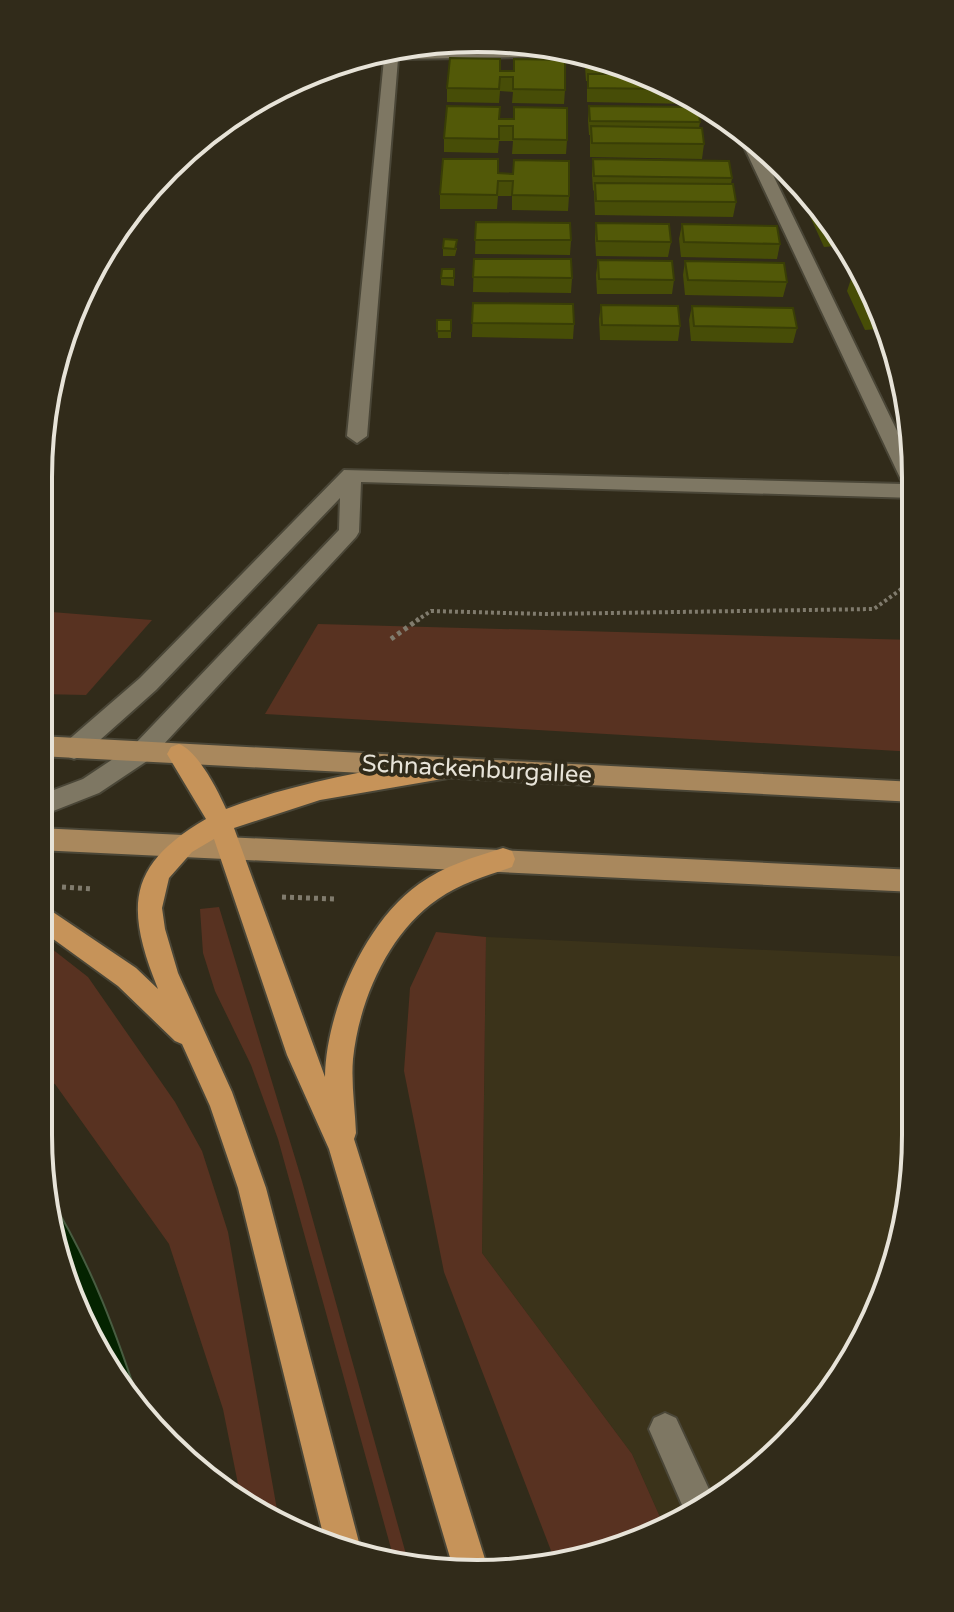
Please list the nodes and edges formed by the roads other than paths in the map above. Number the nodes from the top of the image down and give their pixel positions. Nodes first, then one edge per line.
1 (470, 52) edge
2 (495, 53) edge
3 (391, 61) edge
4 (757, 157) edge
5 (357, 436) dead end
6 (901, 461) edge
7 (351, 475) junction
8 (902, 490) edge
9 (52, 747) edge
10 (74, 749) junction
11 (142, 752) junction
12 (179, 754) junction
13 (448, 768) junction
14 (902, 791) edge
15 (52, 801) edge
16 (220, 822) junction
17 (52, 840) edge
18 (182, 845) junction
19 (229, 848) junction
20 (503, 859) junction
21 (902, 880) edge
22 (52, 923) edge
23 (196, 1043) junction
24 (343, 1147) junction
25 (665, 1429) dead end
26 (696, 1499) edge
27 (341, 1537) edge
28 (468, 1560) edge

1 - 2 lane
3 - 5 lane
4 - 6 lane
7 - 8 lane
7 - 10 lane
7 - 11 lane
9 - 10 main road, Schnackenburgallee
10 - 11 main road, Schnackenburgallee
11 - 12 main road, Schnackenburgallee
11 - 15 lane
12 - 13 main road, Schnackenburgallee
12 - 16 highway
13 - 14 main road, Schnackenburgallee
13 - 16 highway
16 - 18 highway
16 - 19 highway
17 - 18 main road
18 - 19 main road
18 - 23 highway
19 - 20 main road
19 - 24 highway
20 - 21 main road
20 - 24 highway
22 - 23 highway
23 - 27 highway
24 - 28 highway
25 - 26 lane

